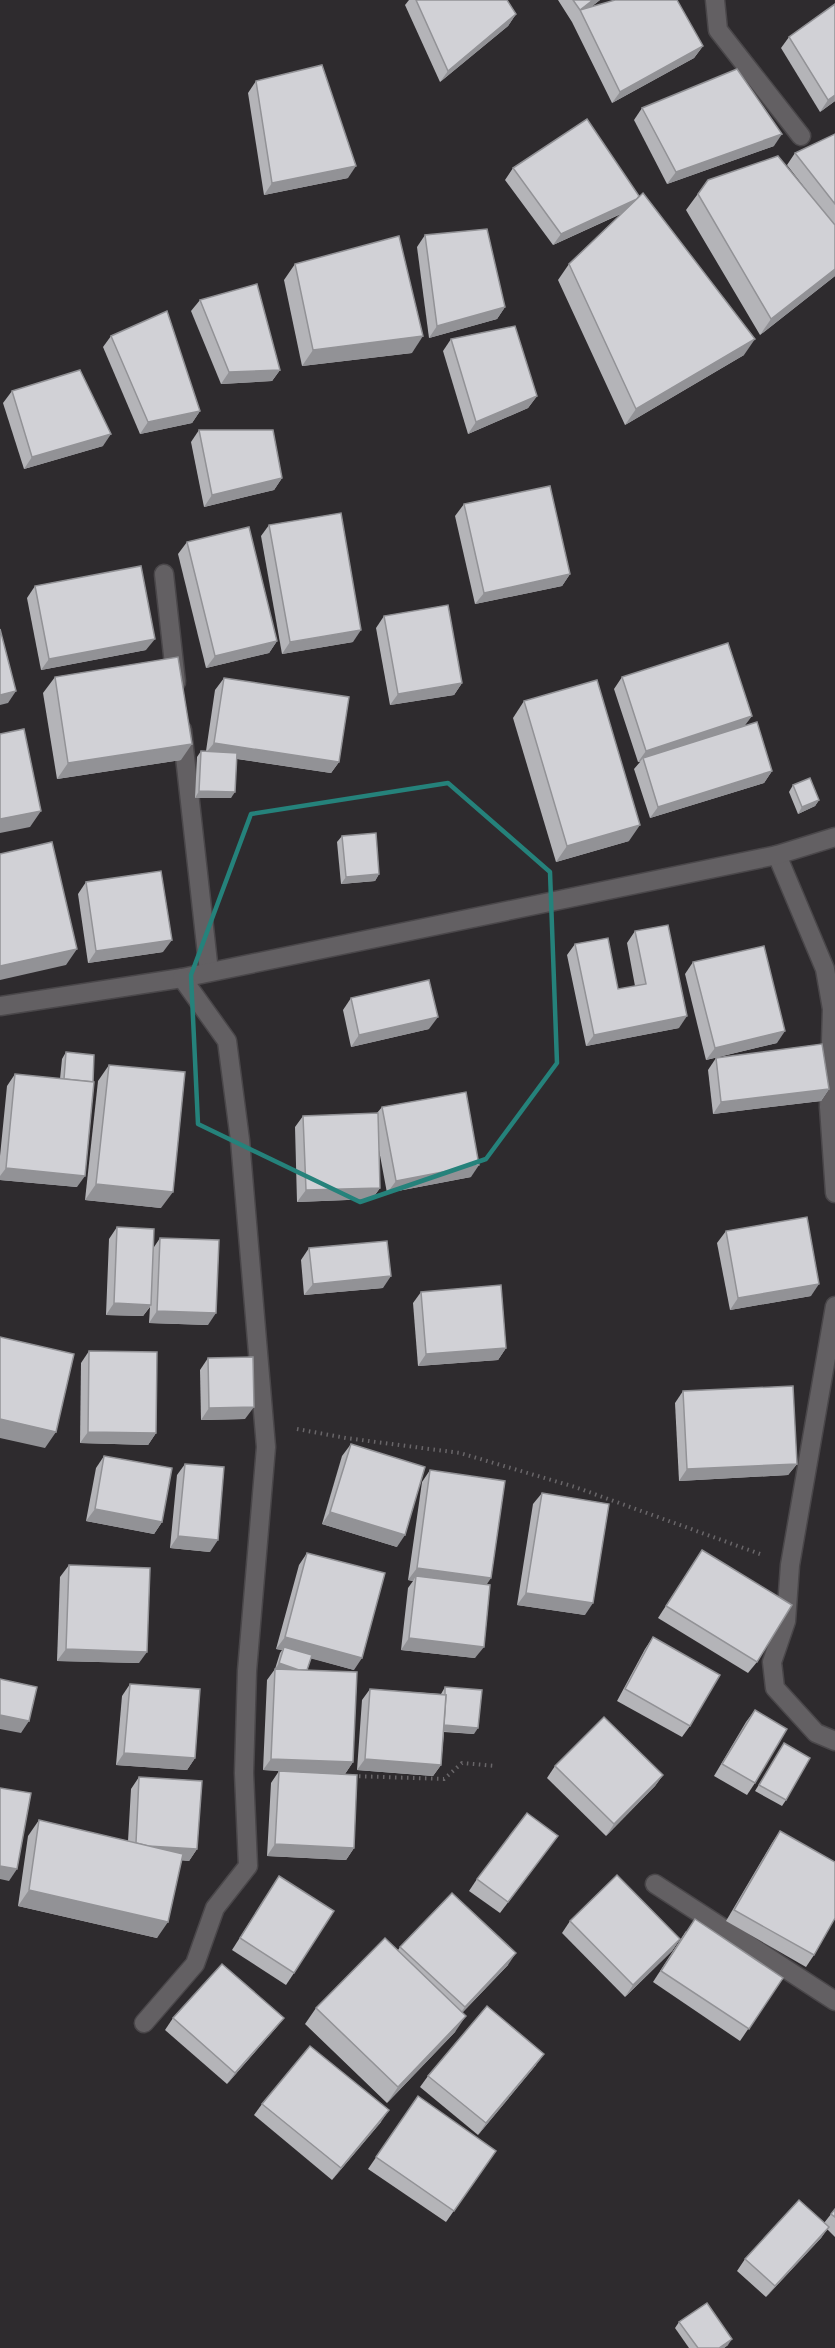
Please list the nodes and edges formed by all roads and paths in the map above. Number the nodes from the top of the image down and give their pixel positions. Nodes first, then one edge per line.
1 (715, 0) edge
2 (801, 136) dead end
3 (164, 574) dead end
4 (835, 837) edge
5 (777, 855) junction
6 (209, 972) junction
7 (182, 978) junction
8 (0, 1006) edge
9 (835, 1193) edge
10 (835, 1306) edge
11 (264, 1422) junction
12 (790, 1565) junction
13 (835, 1741) edge
14 (496, 1766) dead end
15 (350, 1776) edge
16 (655, 1884) dead end
17 (835, 2001) edge
18 (144, 2023) dead end

1 - 2 street
3 - 6 street
4 - 5 street
5 - 6 street
5 - 9 street
6 - 7 street
7 - 8 street
7 - 11 street
10 - 12 street
11 - 12 path
11 - 18 street
12 - 13 street
14 - 15 path
16 - 17 street

